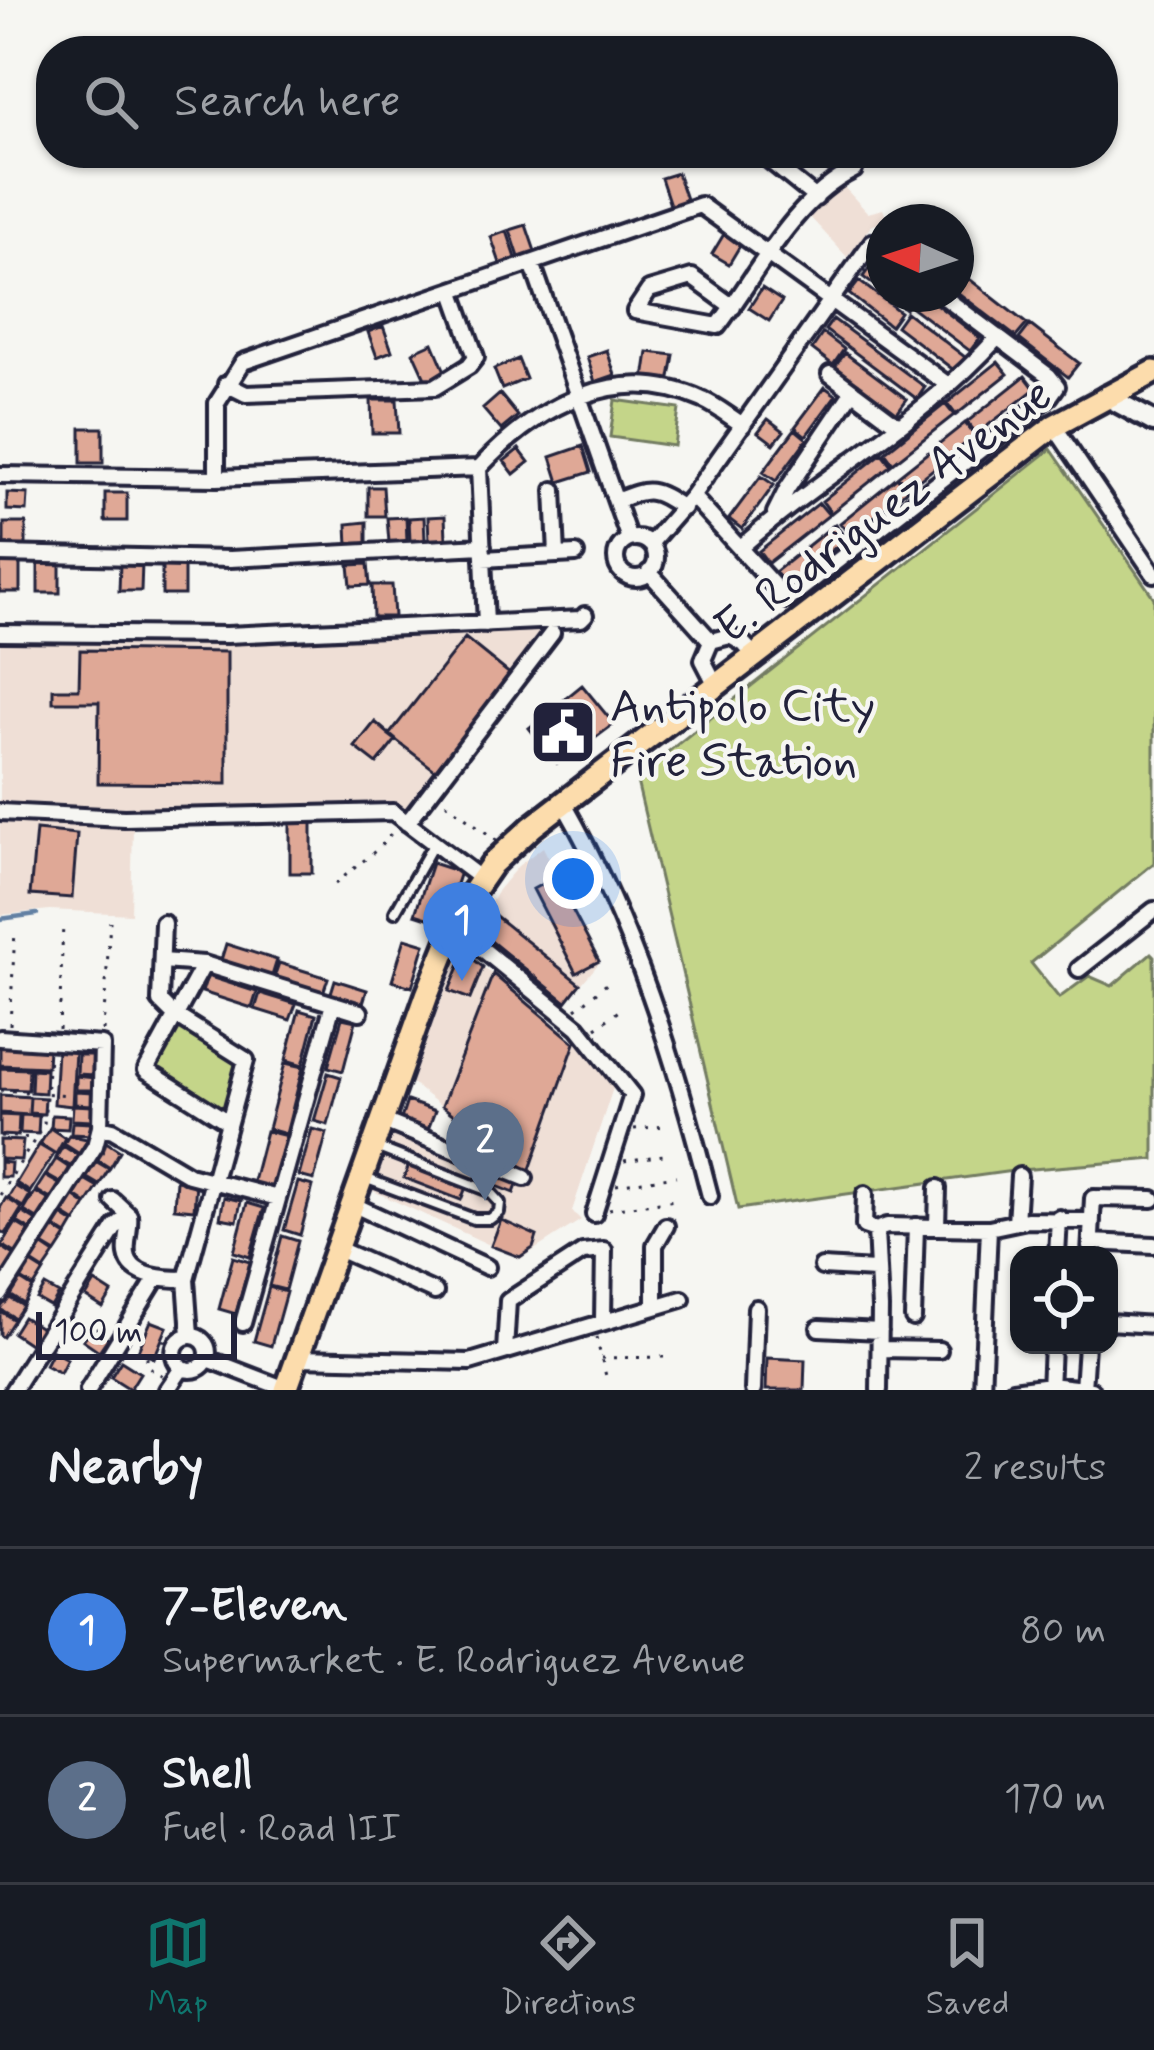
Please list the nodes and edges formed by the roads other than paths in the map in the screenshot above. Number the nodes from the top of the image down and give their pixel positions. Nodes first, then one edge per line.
1 (779, 168) edge
2 (854, 170) dead end
3 (816, 198) junction
4 (866, 250) edge
5 (771, 254) junction
6 (532, 263) junction
7 (453, 292) junction
8 (831, 297) junction
9 (733, 307) junction
10 (964, 312) edge
11 (998, 338) junction
12 (830, 374) dead end
13 (1149, 379) edge
14 (226, 384) junction
15 (948, 385) junction
16 (853, 391) junction
17 (580, 396) junction
18 (1106, 396) junction
19 (1154, 422) edge
20 (743, 424) junction
21 (898, 425) junction
22 (1054, 426) junction
23 (478, 468) junction
24 (0, 475) edge
25 (218, 478) junction
26 (554, 490) dead end
27 (616, 501) junction
28 (688, 502) junction
29 (773, 518) junction
30 (629, 539) junction
31 (650, 544) junction
32 (740, 548) junction
33 (483, 552) junction
34 (0, 554) edge
35 (575, 554) dead end
36 (556, 555) junction
37 (649, 572) junction
38 (1154, 574) edge
39 (585, 615) dead end
40 (487, 623) junction
41 (0, 633) edge
42 (552, 634) dead end
43 (711, 641) junction
44 (755, 657) junction
45 (717, 687) junction
46 (564, 804) junction
47 (0, 812) edge
48 (405, 821) junction
49 (434, 843) junction
50 (480, 878) junction
51 (1154, 910) edge
52 (395, 912) dead end
53 (164, 923) dead end
54 (454, 926) junction
55 (162, 961) junction
56 (204, 964) junction
57 (1078, 969) dead end
58 (333, 1004) junction
59 (360, 1012) dead end
60 (173, 1014) junction
61 (5, 1038) edge
62 (381, 1120) junction
63 (228, 1122) junction
64 (106, 1129) junction
65 (372, 1146) junction
66 (1018, 1176) dead end
67 (361, 1177) junction
68 (525, 1178) dead end
69 (213, 1181) junction
70 (938, 1188) dead end
71 (866, 1194) dead end
72 (710, 1196) dead end
73 (278, 1198) junction
74 (113, 1199) dead end
75 (1154, 1199) edge
76 (352, 1204) junction
77 (595, 1212) road end
78 (129, 1215) junction
79 (1059, 1218) junction
80 (1092, 1220) junction
81 (1016, 1222) junction
82 (666, 1226) dead end
83 (916, 1226) junction
84 (937, 1227) junction
85 (989, 1228) junction
86 (876, 1230) junction
87 (1154, 1245) edge
88 (1057, 1246) edge
89 (1091, 1246) edge
90 (1118, 1247) edge
91 (336, 1248) junction
92 (487, 1267) dead end
93 (822, 1267) dead end
94 (875, 1270) junction
95 (156, 1279) junction
96 (186, 1279) junction
97 (434, 1292) dead end
98 (0, 1295) edge
99 (682, 1299) dead end
100 (655, 1306) junction
101 (756, 1308) dead end
102 (913, 1318) dead end
103 (598, 1322) junction
104 (243, 1323) dead end
105 (1118, 1323) edge
106 (1154, 1325) edge
107 (819, 1328) dead end
108 (880, 1331) junction
109 (190, 1335) junction
110 (880, 1349) junction
111 (939, 1350) dead end
112 (505, 1351) junction
113 (1052, 1354) edge
114 (1086, 1354) edge
115 (298, 1358) junction
116 (208, 1359) junction
117 (182, 1367) junction
118 (170, 1386) edge
119 (1050, 1388) edge
120 (1087, 1389) edge
121 (13, 1390) edge
122 (88, 1390) edge
123 (286, 1390) edge
124 (753, 1390) edge
125 (879, 1390) edge
126 (982, 1390) edge
127 (1013, 1390) edge

1 - 3 street
2 - 3 street
3 - 5 street
4 - 8 street
5 - 6 street
5 - 8 street
5 - 9 street
6 - 7 street
6 - 17 street
7 - 14 street
7 - 14 street
8 - 15 street
8 - 20 street
9 - 9 street
10 - 11 street
11 - 15 street
11 - 32 street
12 - 16 street
13 - 18 main road, E. Rodriguez Avenue
14 - 25 street
15 - 21 street
16 - 21 street
16 - 29 street
17 - 20 street
17 - 23 street
17 - 27 street
18 - 19 street
18 - 22 main road, E. Rodriguez Avenue
20 - 28 street
21 - 29 street
22 - 38 street
22 - 44 main road, E. Rodriguez Avenue
23 - 25 street
23 - 33 street
24 - 25 street
26 - 36 street
27 - 28 street
27 - 30 street
28 - 31 street
28 - 32 street
29 - 32 street
30 - 31 street
30 - 37 street
31 - 37 street
33 - 34 street
33 - 36 street
33 - 40 street
35 - 36 street
37 - 43 street
39 - 40 street
40 - 41 street
42 - 48 street
43 - 44 street
43 - 45 street
44 - 45 main road, E. Rodriguez Avenue
45 - 46 main road, E. Rodriguez Avenue
46 - 50 main road, E. Rodriguez Avenue
46 - 72 street
47 - 48 street
48 - 49 street
49 - 50 street
49 - 52 lane
50 - 54 main road, E. Rodriguez Avenue
51 - 57 street
53 - 55 street
54 - 62 main road, E. Rodriguez Avenue
54 - 77 street
55 - 56 street
55 - 60 street
56 - 58 street
56 - 60 street
58 - 59 street
58 - 73 street
60 - 63 street
60 - 63 street
61 - 64 street
62 - 65 main road, E. Rodriguez Avenue
62 - 68 street
63 - 69 street
64 - 69 street
64 - 98 street
65 - 67 main road, E. Rodriguez Avenue
65 - 67 lane
66 - 81 street
67 - 76 main road, E. Rodriguez Avenue
69 - 73 street
69 - 96 street
70 - 84 street
71 - 86 street
73 - 104 street
74 - 78 street
75 - 80 street
76 - 91 main road, E. Rodriguez Avenue
76 - 92 street
78 - 95 street
78 - 121 street
79 - 80 street
79 - 81 street
79 - 88 street
80 - 89 street
81 - 85 street
82 - 100 street
83 - 84 street
83 - 86 street
83 - 102 street
84 - 85 street
85 - 126 street
86 - 94 street
87 - 90 street
91 - 97 street
91 - 115 main road, E. Rodriguez Avenue
93 - 94 street
94 - 108 street
95 - 96 street
95 - 122 street
96 - 109 street
99 - 100 street
100 - 103 street
101 - 124 street
103 - 112 street
103 - 112 street
105 - 106 street
107 - 108 street
108 - 110 street
109 - 116 street
109 - 117 street
110 - 111 street
110 - 125 street
112 - 115 street
113 - 119 street
114 - 120 street
115 - 123 main road, E. Rodriguez Avenue
116 - 117 street
116 - 123 street
117 - 118 street
119 - 120 street
119 - 127 street

